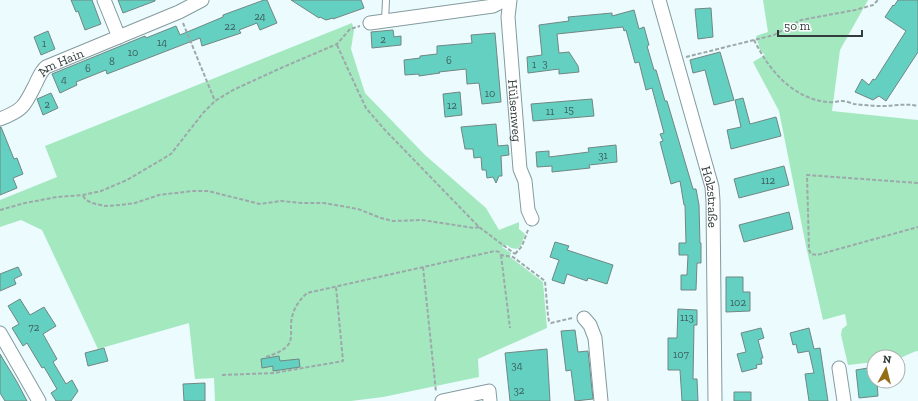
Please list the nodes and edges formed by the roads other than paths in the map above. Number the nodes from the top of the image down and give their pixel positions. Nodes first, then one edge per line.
1 (104, 0) edge
2 (202, 0) edge
3 (386, 0) edge
4 (505, 0) edge
5 (510, 0) edge
6 (659, 0) edge
7 (385, 21) junction
8 (370, 23) road end
9 (119, 37) junction
10 (0, 119) edge
11 (532, 219) road end
12 (584, 318) road end
13 (0, 333) edge
14 (839, 368) dead end
15 (439, 397) edge
16 (39, 401) edge
17 (490, 401) edge
18 (601, 401) edge
19 (715, 401) edge
20 (844, 401) edge

1 - 9 street
2 - 9 street, Am Hain
3 - 7 lane
4 - 7 street
5 - 11 street, Hülsenweg
6 - 19 street, Holzstraße
7 - 8 street
9 - 10 street, Am Hain
12 - 18 street
13 - 16 street
14 - 20 street
15 - 17 street

